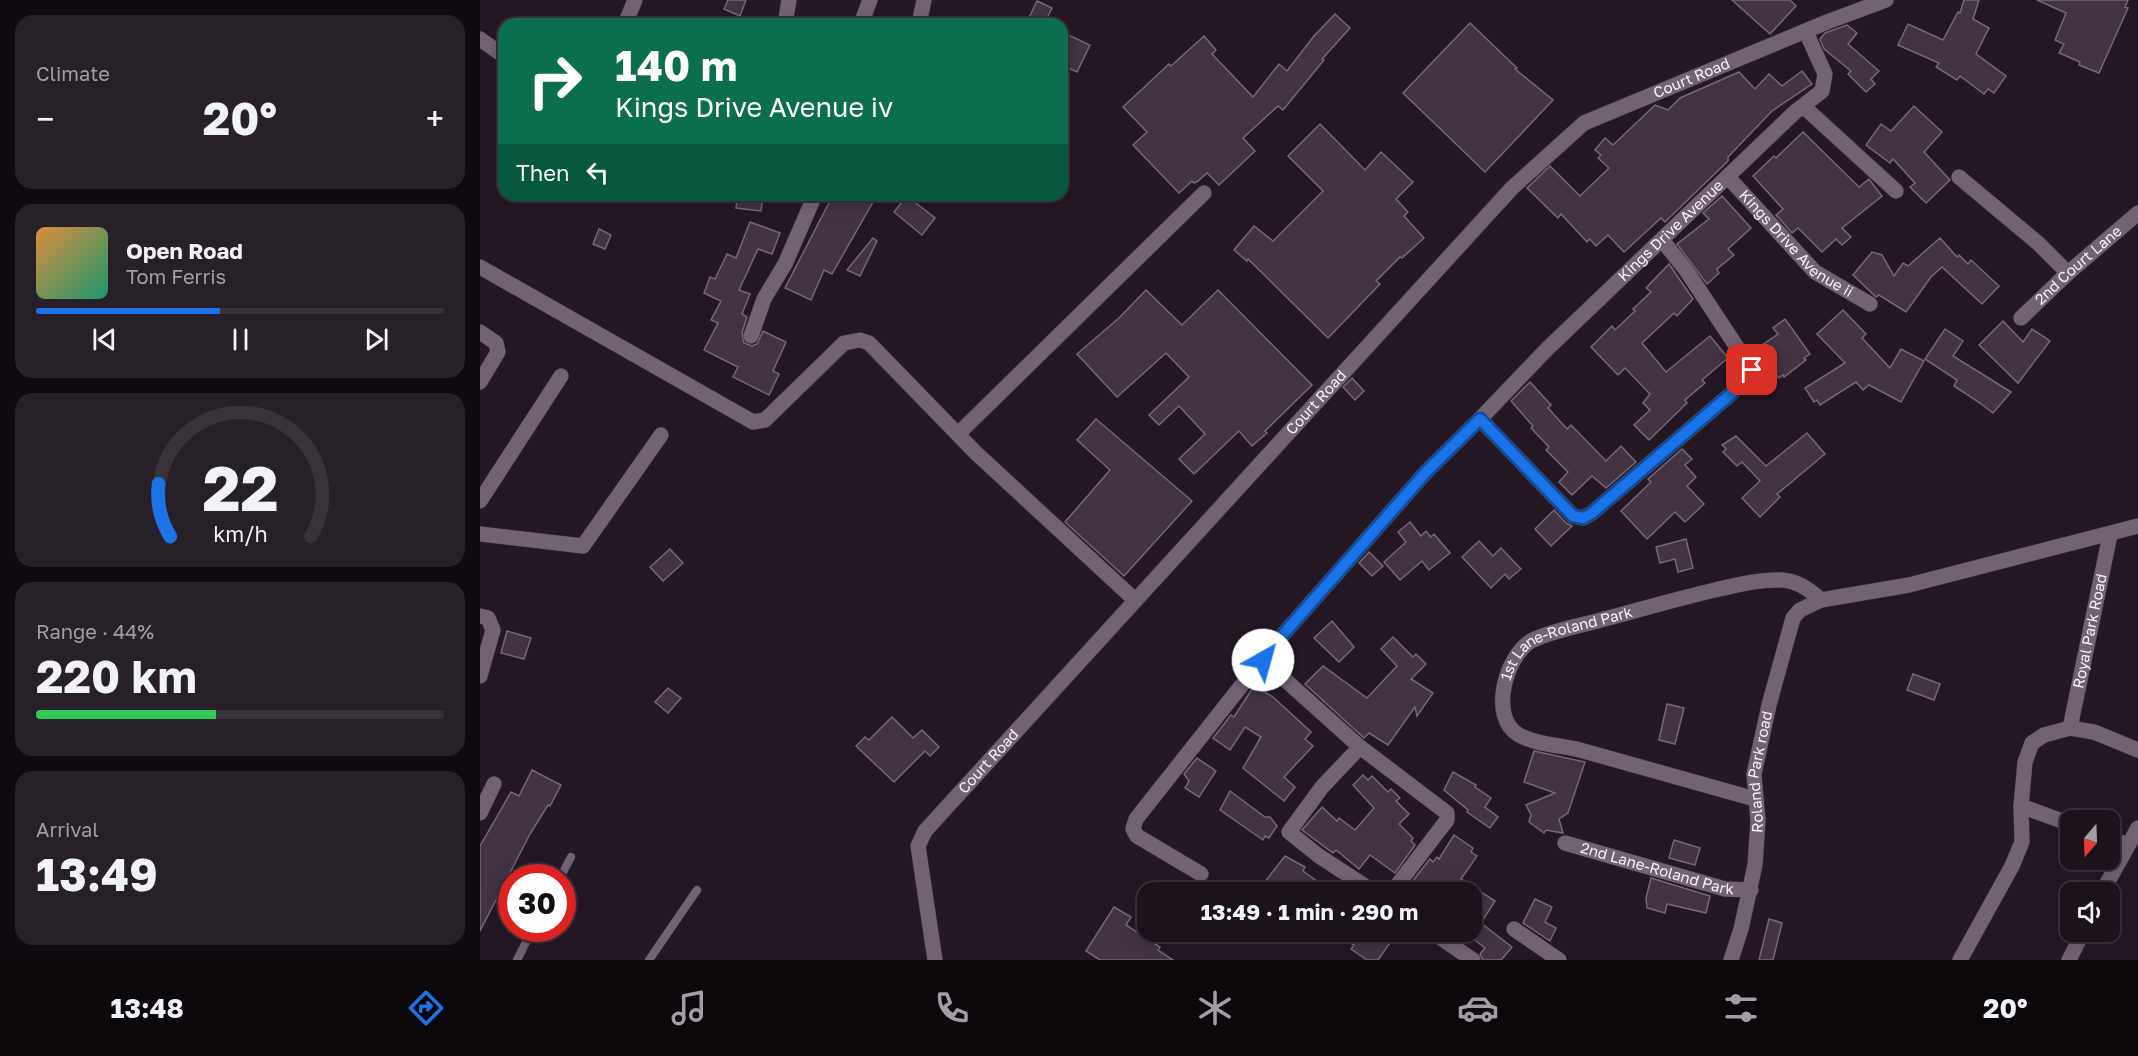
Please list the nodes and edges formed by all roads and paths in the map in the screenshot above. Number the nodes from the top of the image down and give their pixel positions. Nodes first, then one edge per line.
1 (635, 0) edge
2 (789, 0) edge
3 (870, 0) edge
4 (924, 0) edge
5 (1886, 0) edge
6 (628, 18) edge
7 (786, 18) edge
8 (863, 18) edge
9 (920, 18) edge
10 (1806, 32) junction
11 (480, 39) edge
12 (498, 52) edge
13 (1803, 106) junction
14 (1728, 177) junction
15 (1959, 177) dead end
16 (1896, 191) dead end
17 (1204, 193) dead end
18 (812, 201) edge
19 (2138, 213) edge
20 (1662, 240) junction
21 (480, 267) edge
22 (2068, 273) junction
23 (1870, 304) dead end
24 (2020, 318) dead end
25 (480, 332) edge
26 (751, 336) dead end
27 (561, 376) dead end
28 (480, 382) edge
29 (1480, 419) junction
30 (958, 434) junction
31 (661, 435) dead end
32 (480, 501) edge
33 (2138, 526) edge
34 (480, 534) edge
35 (2110, 535) junction
36 (1135, 600) junction
37 (1821, 600) junction
38 (480, 616) edge
39 (1263, 660) junction
40 (480, 676) edge
41 (2070, 728) junction
42 (1360, 747) junction
43 (2138, 750) edge
44 (494, 784) dead end
45 (1755, 799) junction
46 (2021, 806) junction
47 (480, 813) edge
48 (2060, 820) edge
49 (2138, 828) edge
50 (2120, 842) edge
51 (1565, 843) dead end
52 (2128, 845) junction
53 (571, 857) dead end
54 (567, 864) edge
55 (1202, 874) dead end
56 (1359, 882) edge
57 (1400, 882) edge
58 (2108, 882) edge
59 (697, 890) dead end
60 (1751, 890) junction
61 (1514, 929) dead end
62 (526, 942) edge
63 (1447, 942) edge
64 (2078, 942) edge
65 (517, 960) edge
66 (649, 960) edge
67 (935, 960) edge
68 (1473, 960) edge
69 (1559, 960) edge
70 (1731, 960) edge
71 (1960, 960) edge
72 (2069, 960) edge

1 - 6 street
2 - 7 street
3 - 8 street
4 - 9 street
5 - 10 street, Court Road
10 - 13 street, Kings Drive Avenue
10 - 36 street, Court Road
11 - 12 street
13 - 14 street, Kings Drive Avenue
13 - 16 street
14 - 20 street, Kings Drive Avenue
14 - 23 street, Kings Drive Avenue ii
15 - 22 street
17 - 30 street
18 - 26 street
19 - 22 street, 2nd Court Lane
20 - 29 street, Kings Drive Avenue
20 - 29 street
21 - 30 street
22 - 24 street, 2nd Court Lane
25 - 28 street
27 - 32 street
29 - 39 street, Kings Drive Avenue
30 - 36 street
31 - 34 street
33 - 35 street
35 - 37 street
35 - 41 street, Royal Park Road
36 - 67 street, Court Road
37 - 45 street, Roland Park road
37 - 45 street, 1st Lane-Roland Park
38 - 40 street
39 - 42 street
39 - 55 street
41 - 43 street
41 - 46 street
42 - 56 street
42 - 57 street
44 - 47 street
45 - 60 street, Roland Park road
46 - 48 street
46 - 71 street
49 - 52 street
50 - 52 street
51 - 60 street, 2nd Lane-Roland Park
52 - 58 street
53 - 54 lane
59 - 66 lane
60 - 70 street, Roland Park road
61 - 69 street
62 - 65 lane
63 - 68 street
64 - 72 street

